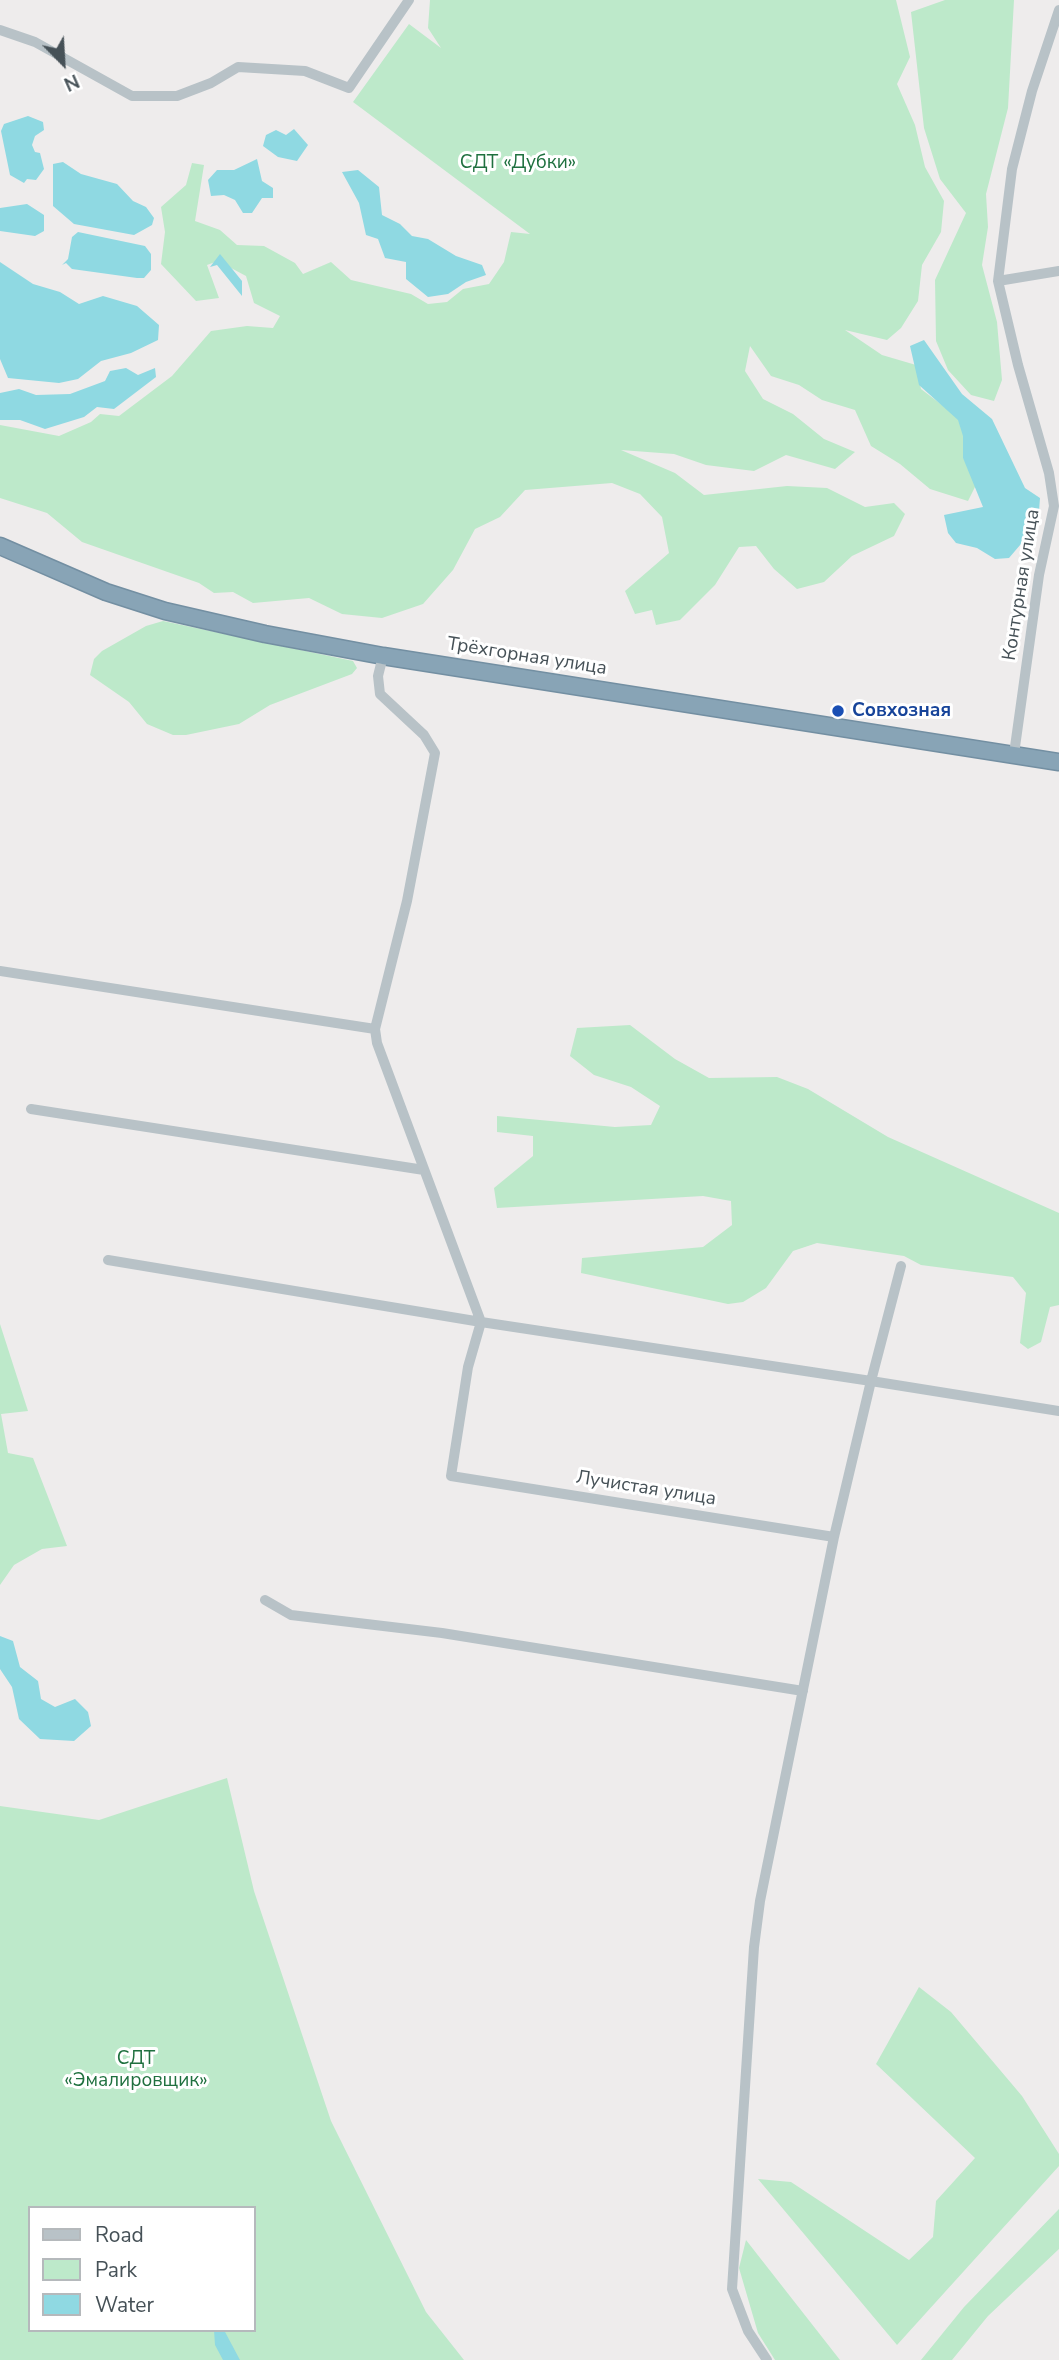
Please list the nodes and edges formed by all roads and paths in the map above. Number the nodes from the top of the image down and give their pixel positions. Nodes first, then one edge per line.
1 (409, 0) edge
2 (1058, 13) edge
3 (0, 30) edge
4 (1059, 271) edge
5 (998, 281) junction
6 (0, 546) edge
7 (383, 656) junction
8 (1014, 754) junction
9 (1059, 762) edge
10 (0, 971) edge
11 (375, 1029) junction
12 (31, 1109) dead end
13 (424, 1170) junction
14 (108, 1260) dead end
15 (901, 1266) dead end
16 (481, 1322) junction
17 (872, 1381) junction
18 (1059, 1411) edge
19 (834, 1537) junction
20 (265, 1600) dead end
21 (803, 1691) junction
22 (767, 2360) edge

1 - 3 street
2 - 5 street, Контурная улица
4 - 5 street
5 - 8 street, Контурная улица
6 - 7 highway, Трёхгорная улица
7 - 8 highway, Трёхгорная улица
7 - 11 street
8 - 9 highway, Трёхгорная улица
10 - 11 street
11 - 13 street
12 - 13 street
13 - 16 street
14 - 16 street
15 - 17 street
16 - 17 street
16 - 19 street, Лучистая улица
17 - 18 street
17 - 19 street
19 - 21 street
20 - 21 street
21 - 22 street

